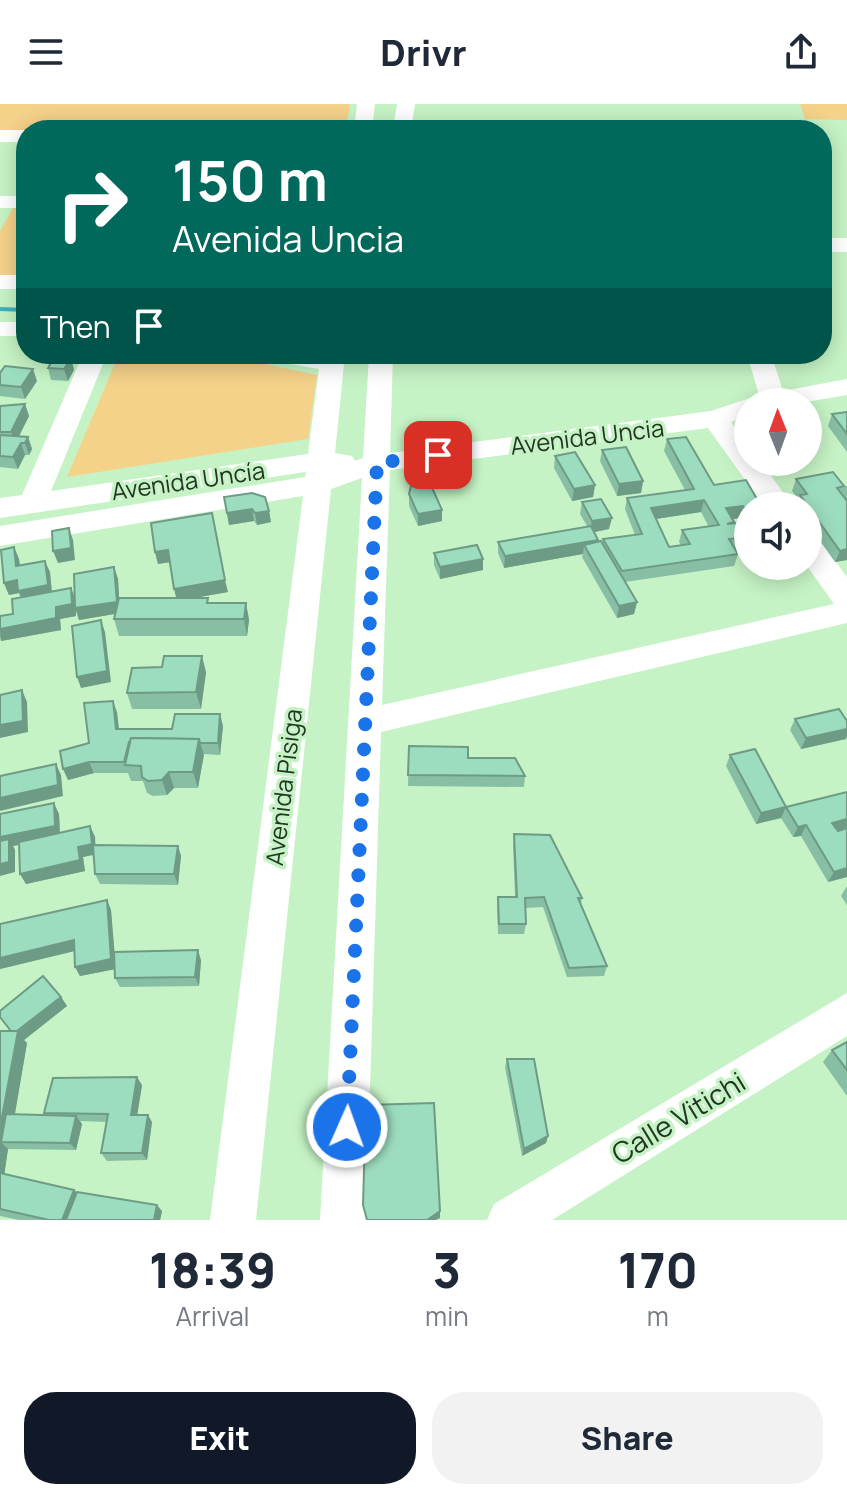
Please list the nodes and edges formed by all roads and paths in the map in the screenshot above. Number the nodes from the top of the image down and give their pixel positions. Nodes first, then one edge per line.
1 (91, 364) edge
2 (331, 364) edge
3 (381, 364) edge
4 (759, 364) edge
5 (847, 387) edge
6 (760, 388) edge
7 (822, 392) edge
8 (734, 412) edge
9 (715, 419) junction
10 (377, 463) junction
11 (320, 472) junction
12 (769, 492) edge
13 (33, 502) junction
14 (0, 508) edge
15 (0, 536) edge
16 (822, 564) edge
17 (847, 599) edge
18 (847, 612) edge
19 (364, 723) junction
20 (847, 1013) edge
21 (233, 1220) edge
22 (343, 1220) edge
23 (510, 1220) edge

1 - 13 street
2 - 11 street, Avenida Pisiga
3 - 10 street
4 - 6 street
5 - 7 street, Avenida Uncia
8 - 9 street, Avenida Uncia
9 - 10 street, Avenida Uncia
9 - 12 street
10 - 11 street, Avenida Uncia
10 - 19 street
11 - 13 street, Avenida Uncía
11 - 15 street, Avenida Uncia
11 - 21 street, Avenida Pisiga
13 - 14 street, Avenida Uncía
16 - 17 street
18 - 19 street
19 - 22 street
20 - 23 street, Calle Vitichi

